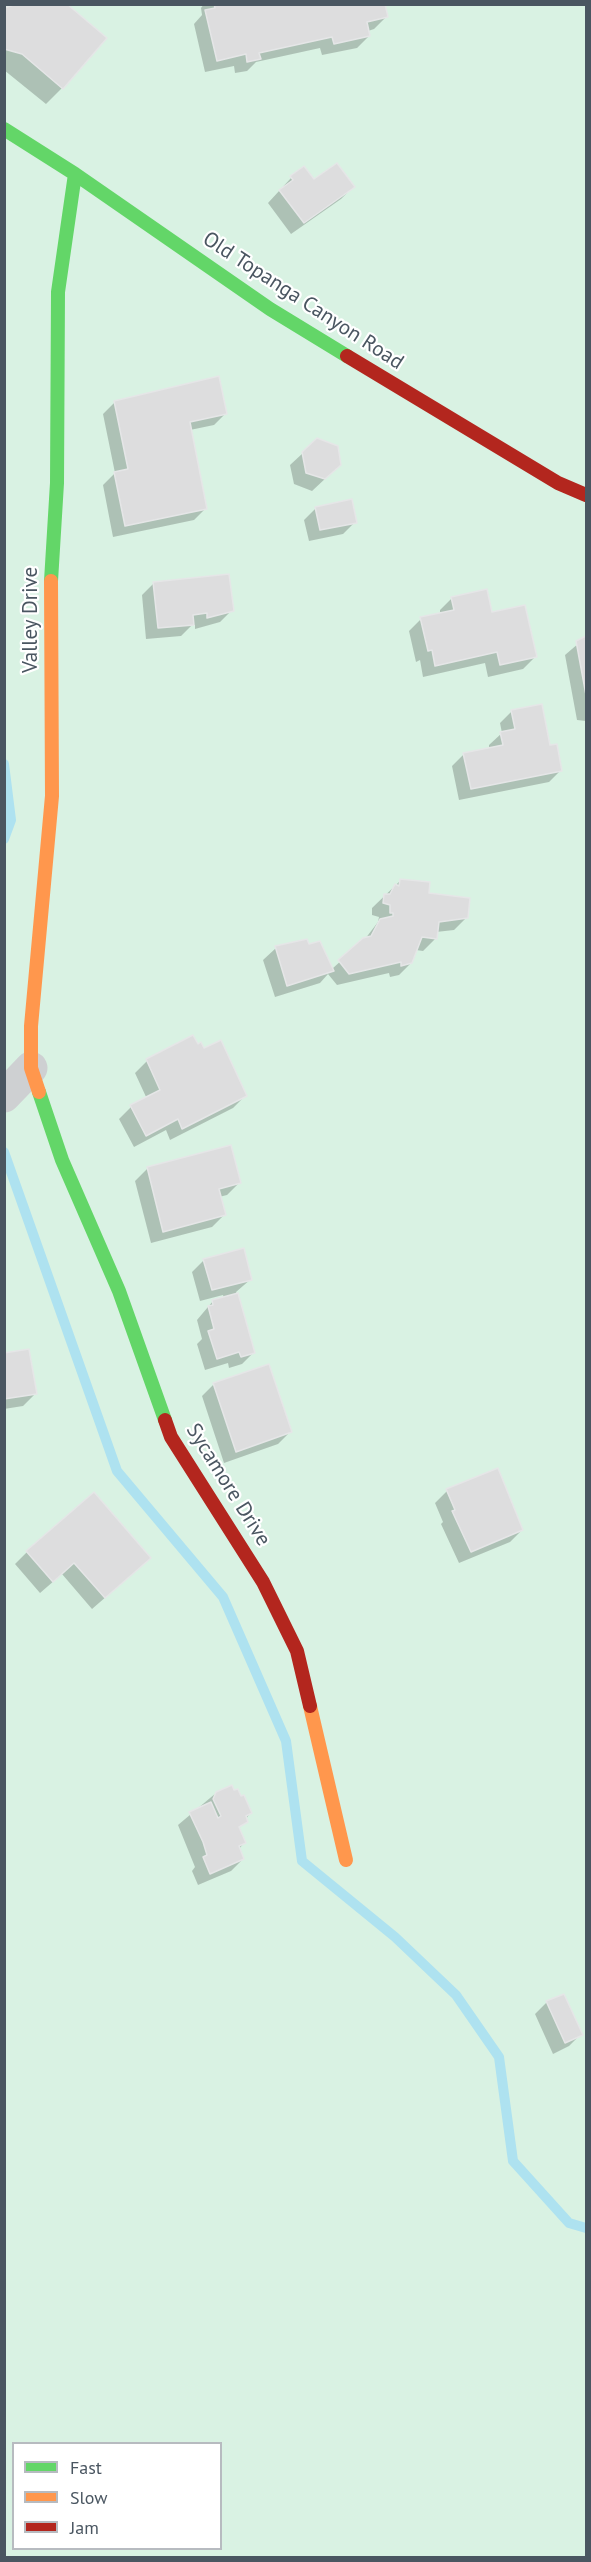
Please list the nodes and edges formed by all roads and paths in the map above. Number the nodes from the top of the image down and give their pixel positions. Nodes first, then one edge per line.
1 (4, 129) edge
2 (75, 174) junction
3 (586, 495) edge
4 (16, 1084) edge
5 (346, 1860) dead end

1 - 2 street, Old Topanga Canyon Road
2 - 3 street, Old Topanga Canyon Road
2 - 4 street, Valley Drive
4 - 5 street, Sycamore Drive

